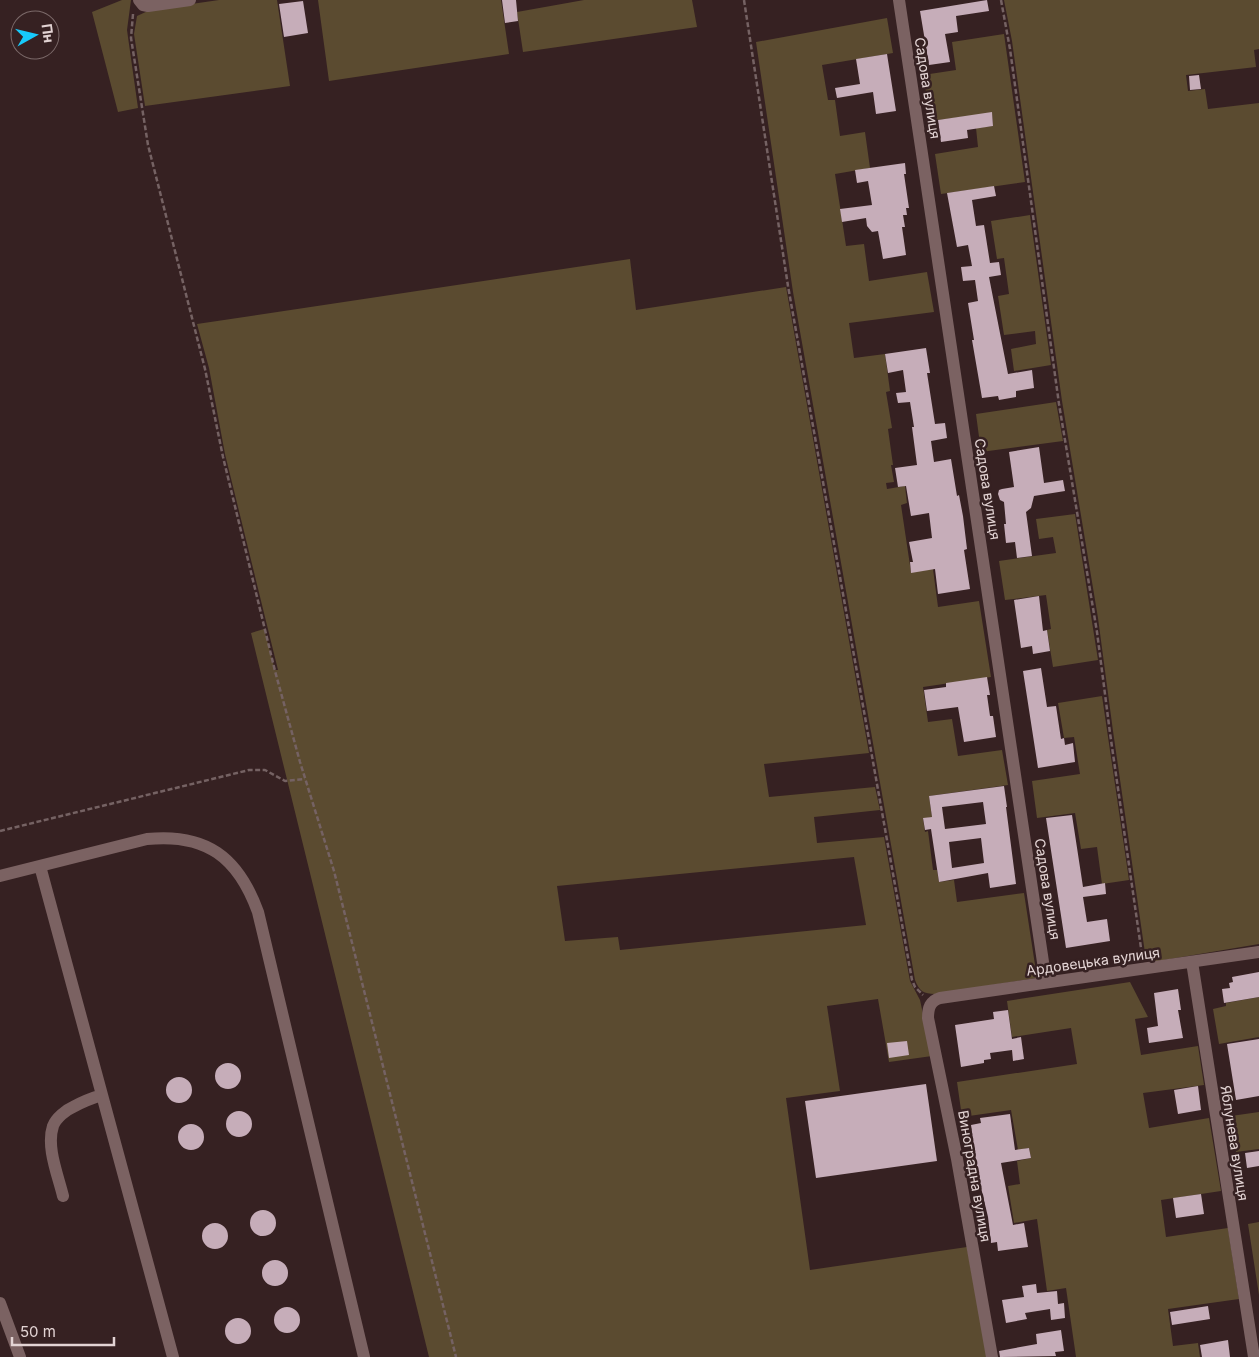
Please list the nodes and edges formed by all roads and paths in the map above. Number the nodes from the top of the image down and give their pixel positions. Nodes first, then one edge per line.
1 (190, 0) edge
2 (744, 0) edge
3 (899, 0) edge
4 (1001, 0) edge
5 (136, 4) edge
6 (306, 779) junction
7 (0, 831) edge
8 (40, 866) junction
9 (0, 876) edge
10 (1259, 952) edge
11 (1192, 962) junction
12 (1144, 969) junction
13 (1046, 982) junction
14 (932, 1002) junction
15 (102, 1094) junction
16 (63, 1196) dead end
17 (0, 1303) edge
18 (20, 1357) edge
19 (172, 1357) edge
20 (364, 1357) edge
21 (456, 1357) edge
22 (992, 1357) edge
23 (1254, 1357) edge

1 - 5 street
2 - 14 path
3 - 13 street, Садова вулиця
4 - 12 path
5 - 6 path
6 - 7 path
6 - 21 path
8 - 9 street
8 - 15 street
8 - 20 street
10 - 11 street, Ардовецька вулиця
11 - 12 street, Ардовецька вулиця
11 - 23 street, Яблунева вулиця
12 - 13 street, Ардовецька вулиця
13 - 14 street, Ардовецька вулиця
14 - 22 street, Виноградна вулиця
15 - 16 street
15 - 19 street
17 - 18 street

